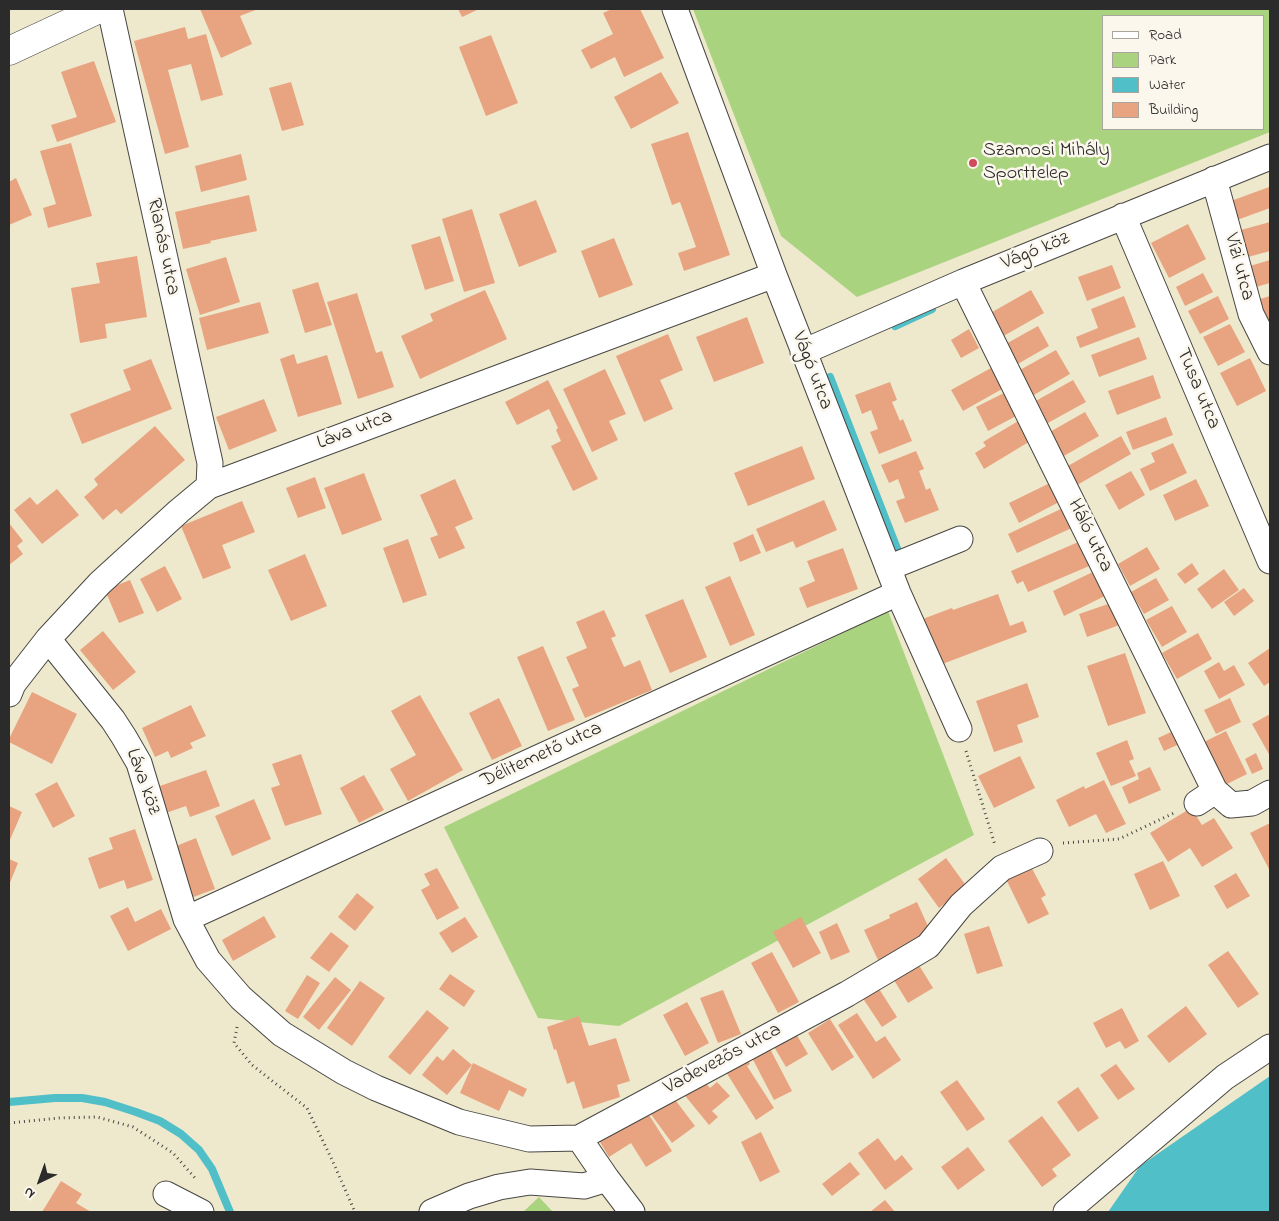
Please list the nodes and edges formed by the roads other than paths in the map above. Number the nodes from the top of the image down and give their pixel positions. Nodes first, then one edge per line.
1 (99, 9) edge
2 (110, 9) edge
3 (675, 9) edge
4 (9, 51) edge
5 (1270, 158) edge
6 (1214, 179) junction
7 (1123, 216) junction
8 (774, 275) junction
9 (962, 282) junction
10 (804, 352) junction
11 (1270, 352) edge
12 (208, 486) junction
13 (960, 539) dead end
14 (1270, 561) edge
15 (888, 568) junction
16 (898, 593) junction
17 (48, 639) junction
18 (9, 694) edge
19 (959, 729) road end
20 (1270, 793) edge
21 (1040, 851) road end
22 (186, 919) junction
23 (1270, 1047) edge
24 (579, 1138) junction
25 (606, 1179) junction
26 (166, 1194) dead end
27 (201, 1212) edge
28 (432, 1212) edge
29 (632, 1212) edge
30 (1066, 1212) edge

1 - 4 main road
2 - 12 street, Rianás utca
3 - 8 street, Vágó utca
5 - 6 street, Vágó köz
6 - 7 street, Vágó köz
6 - 11 street, Vízi utca
7 - 9 street, Vágó köz
7 - 14 street, Tusa utca
8 - 10 street, Vágó utca
8 - 12 street, Láva utca
9 - 10 street, Vágó köz
9 - 20 street, Háló utca
10 - 15 street, Vágó utca
12 - 17 street, Láva utca
13 - 15 street
15 - 16 street, Vágó utca
16 - 19 street, Vágó utca
16 - 22 street, Délitemető utca
17 - 18 street, Láva utca
17 - 22 street, Láva köz
21 - 24 street, Vadevezős utca
22 - 24 street, Vadevezős utca
23 - 30 street
24 - 25 street
25 - 28 street
25 - 29 street
26 - 27 street

